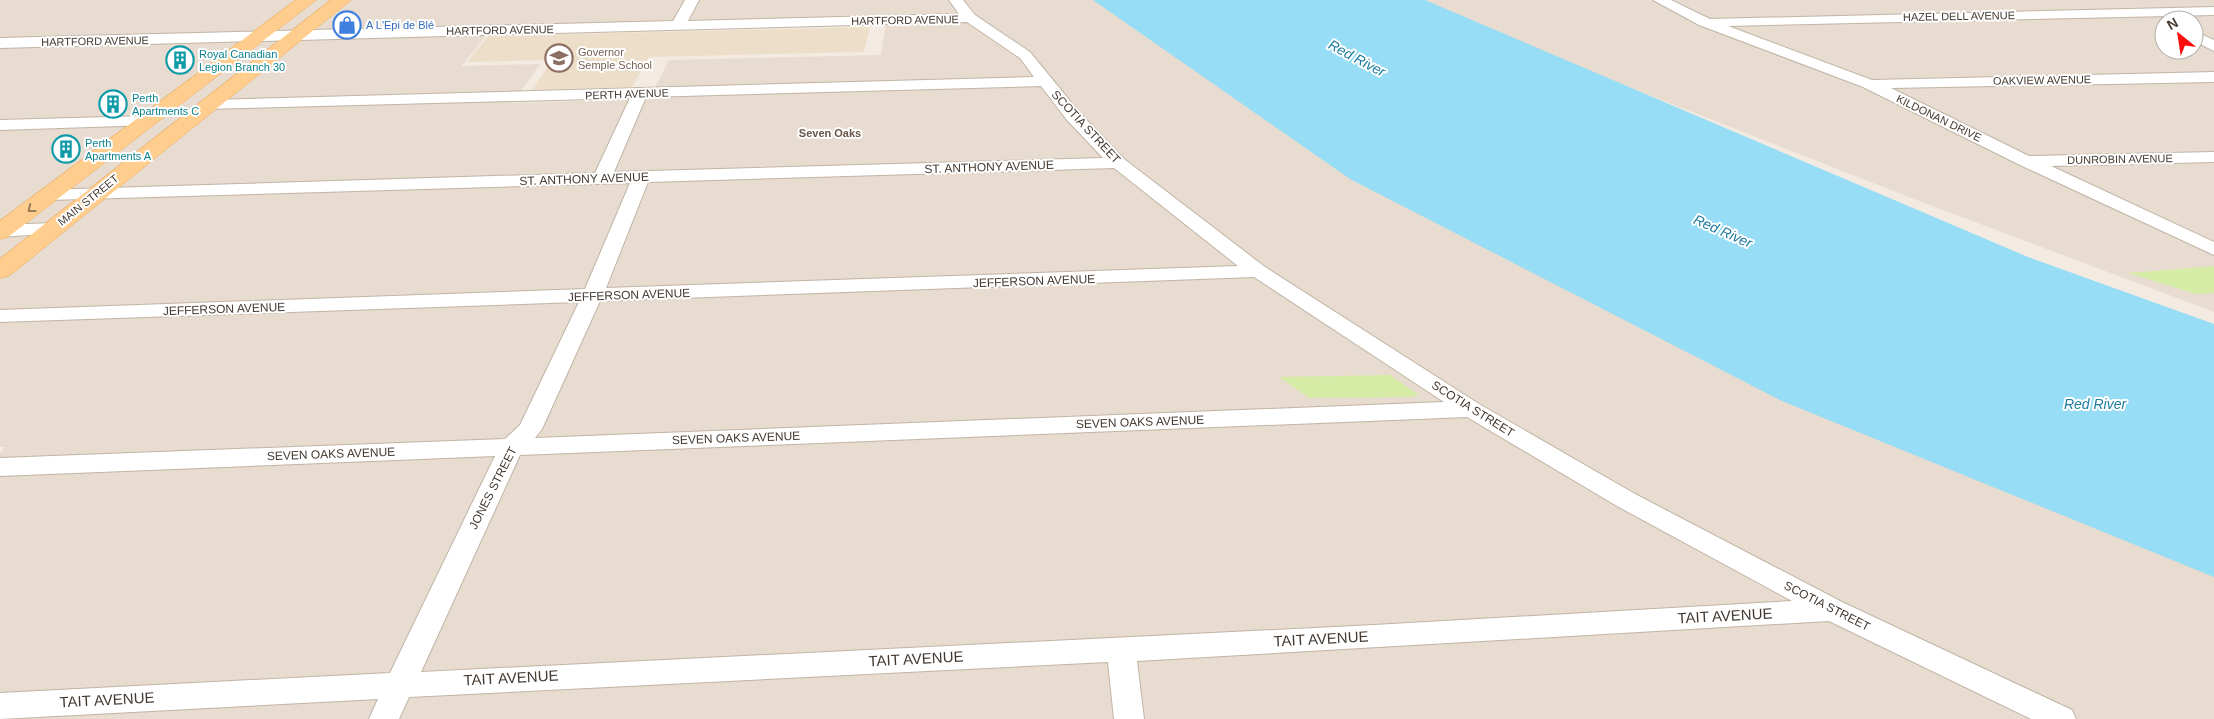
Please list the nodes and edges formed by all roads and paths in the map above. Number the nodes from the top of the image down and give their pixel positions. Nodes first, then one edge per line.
1 (307, 0) edge
2 (342, 0) edge
3 (692, 0) edge
4 (956, 0) edge
5 (1660, 0) edge
6 (2128, 0) edge
7 (2214, 11) edge
8 (2152, 12) junction
9 (970, 18) junction
10 (1704, 22) junction
11 (678, 26) junction
12 (298, 35) junction
13 (259, 37) junction
14 (0, 43) edge
15 (2214, 76) edge
16 (1044, 81) junction
17 (1869, 84) junction
18 (186, 91) junction
19 (640, 93) junction
20 (210, 104) junction
21 (146, 121) junction
22 (0, 124) edge
23 (171, 135) junction
24 (2214, 157) edge
25 (2026, 161) junction
26 (1118, 163) junction
27 (641, 177) junction
28 (602, 178) junction
29 (50, 194) junction
30 (96, 194) junction
31 (53, 229) junction
32 (1, 231) edge
33 (2214, 249) edge
34 (0, 271) edge
35 (1258, 271) junction
36 (592, 296) junction
37 (0, 316) edge
38 (1471, 409) junction
39 (511, 447) junction
40 (0, 467) edge
41 (1832, 610) junction
42 (1121, 650) junction
43 (402, 683) junction
44 (0, 706) edge
45 (384, 719) edge
46 (1129, 719) edge
47 (2061, 719) edge

1 - 13 main road
2 - 12 main road, MAIN STREET
3 - 11 street
4 - 9 street, SCOTIA STREET
5 - 10 street, KILDONAN DRIVE
6 - 8 street
7 - 8 street, HAZEL DELL AVENUE
8 - 10 street, HAZEL DELL AVENUE
9 - 11 street, HARTFORD AVENUE
9 - 16 street, SCOTIA STREET
10 - 17 street, KILDONAN DRIVE
11 - 12 street, HARTFORD AVENUE
12 - 13 street, HARTFORD AVENUE
12 - 20 main road, MAIN STREET
13 - 14 street, HARTFORD AVENUE
13 - 18 main road
15 - 17 street, OAKVIEW AVENUE
16 - 19 street, PERTH AVENUE
16 - 26 street, SCOTIA STREET
17 - 25 street, KILDONAN DRIVE
18 - 20 main road
18 - 21 main road
19 - 20 street, PERTH AVENUE
19 - 28 street
20 - 23 main road, MAIN STREET
21 - 22 street
21 - 23 main road
21 - 29 main road
23 - 30 main road, MAIN STREET
24 - 25 street, DUNROBIN AVENUE
25 - 33 street, KILDONAN DRIVE
26 - 27 street, ST. ANTHONY AVENUE
26 - 35 street, SCOTIA STREET
27 - 28 street, ST. ANTHONY AVENUE
27 - 36 street, JONES STREET
28 - 30 street, ST. ANTHONY AVENUE
29 - 30 street, ST. ANTHONY AVENUE
29 -> 32 main road
30 - 31 main road, MAIN STREET
31 - 32 street
31 - 34 main road, MAIN STREET
35 - 36 street, JEFFERSON AVENUE
35 - 38 street, SCOTIA STREET
36 - 37 street, JEFFERSON AVENUE
36 - 39 street, JONES STREET
38 - 39 street, SEVEN OAKS AVENUE
38 - 41 street, SCOTIA STREET
39 - 40 street, SEVEN OAKS AVENUE
39 - 43 street, JONES STREET
41 - 42 street, TAIT AVENUE
41 - 47 street, SCOTIA STREET
42 - 43 street, TAIT AVENUE
42 - 46 street
43 - 44 street, TAIT AVENUE
43 - 45 street, JONES STREET

